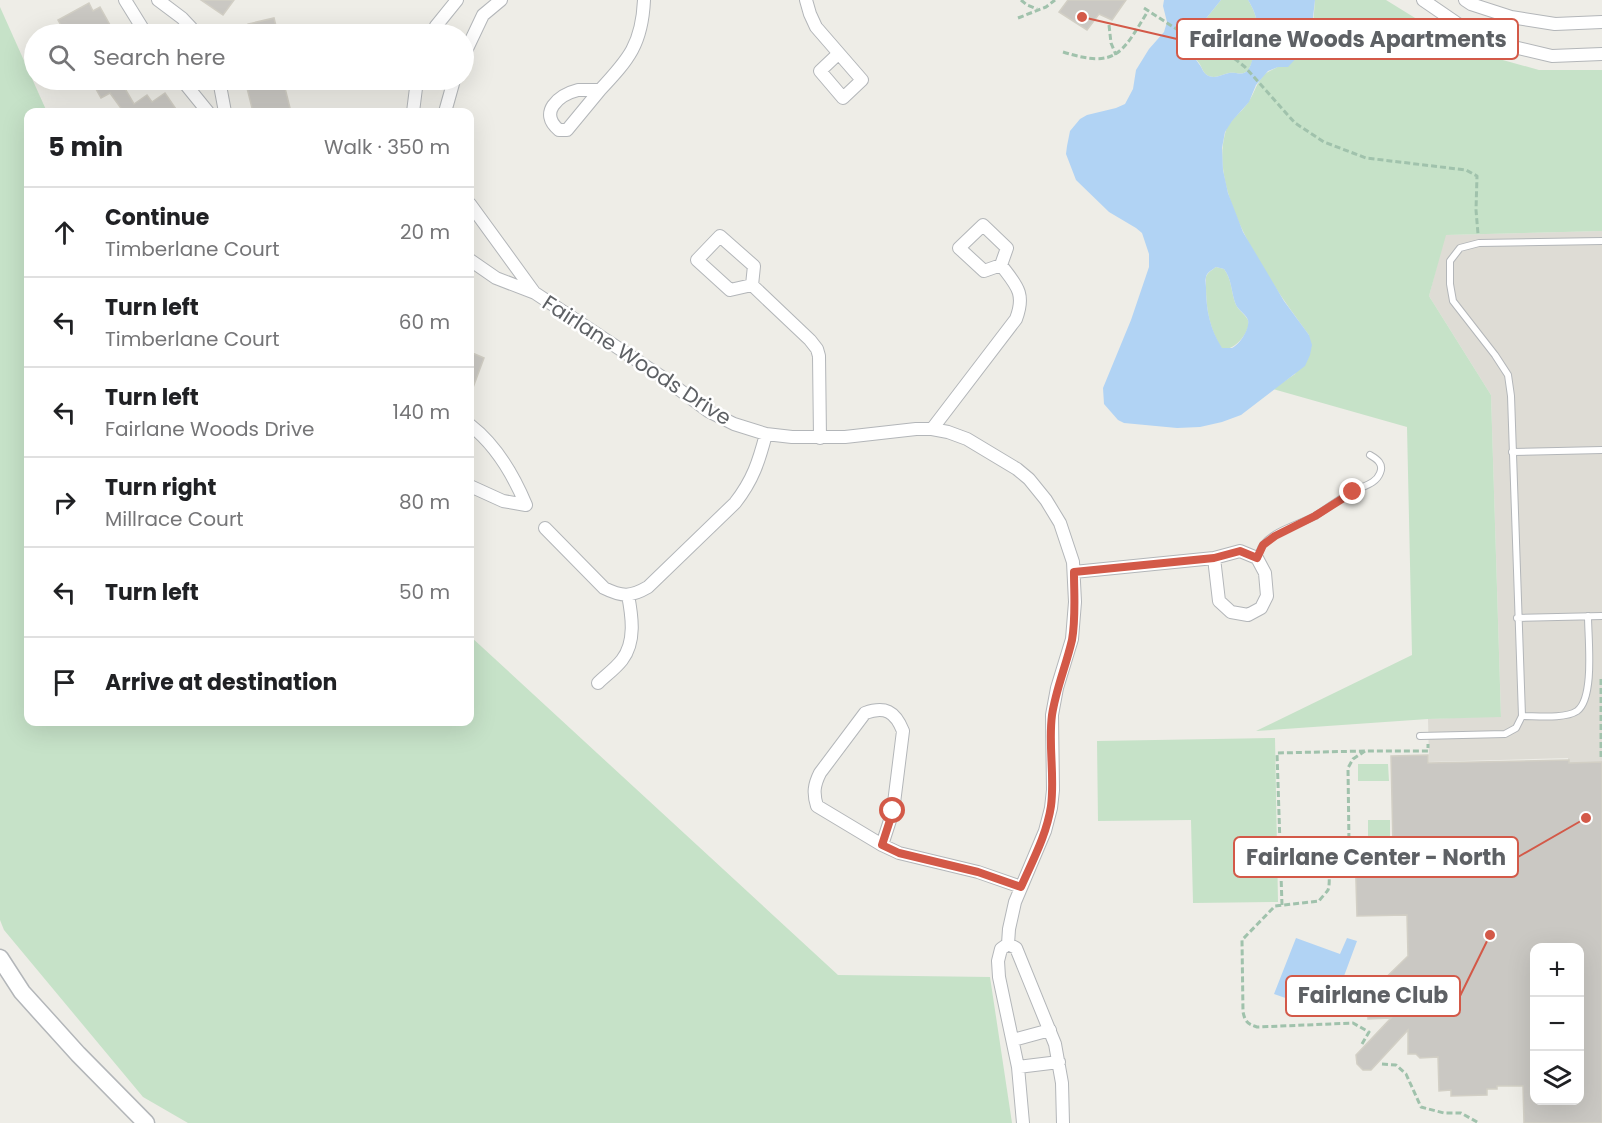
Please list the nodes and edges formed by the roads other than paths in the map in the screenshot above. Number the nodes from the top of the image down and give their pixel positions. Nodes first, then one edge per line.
1 (124, 0) edge
2 (158, 0) edge
3 (457, 0) edge
4 (501, 0) edge
5 (644, 0) edge
6 (806, 0) edge
7 (1465, 0) edge
8 (1427, 1) edge
9 (1602, 22) edge
10 (140, 24) edge
11 (188, 24) edge
12 (438, 24) edge
13 (474, 34) edge
14 (838, 54) dead end
15 (1602, 54) edge
16 (190, 90) edge
17 (221, 90) edge
18 (416, 90) edge
19 (451, 90) edge
20 (600, 90) dead end
21 (205, 108) edge
22 (224, 108) edge
23 (414, 108) edge
24 (446, 108) edge
25 (474, 209) edge
26 (1602, 241) edge
27 (474, 263) edge
28 (1001, 265) dead end
29 (752, 285) junction
30 (535, 293) junction
31 (474, 429) edge
32 (932, 429) junction
33 (766, 434) junction
34 (820, 438) junction
35 (1602, 450) edge
36 (1512, 452) junction
37 (1371, 455) dead end
38 (474, 488) edge
39 (545, 528) dead end
40 (1214, 558) junction
41 (1257, 558) junction
42 (1074, 572) junction
43 (628, 596) junction
44 (1588, 616) junction
45 (1602, 616) edge
46 (1517, 618) junction
47 (597, 683) dead end
48 (1522, 716) junction
49 (1420, 736) dead end
50 (882, 845) junction
51 (1021, 887) junction
52 (1008, 944) junction
53 (0, 958) edge
54 (1050, 1030) junction
55 (1013, 1040) junction
56 (1059, 1062) junction
57 (1018, 1067) junction
58 (146, 1123) edge
59 (1023, 1123) edge
60 (1063, 1123) edge

1 - 10 street
2 - 11 street
3 - 12 street
4 - 13 street
5 - 20 street
6 - 14 street
7 - 9 street
8 - 15 street
16 - 21 street
17 - 22 street
18 - 23 street
19 - 24 street
25 - 30 street, Fairlane Woods Drive
26 - 36 lane
27 - 30 street, Fairlane Woods Drive
28 - 32 street
29 - 29 street
29 - 34 street
30 - 33 street, Fairlane Woods Drive
31 - 38 street
32 - 34 street, Fairlane Woods Drive
32 - 42 street, Fairlane Woods Drive
33 - 34 street, Fairlane Woods Drive
33 - 43 street
35 - 36 lane
36 - 46 lane
37 - 41 lane
39 - 43 street
40 - 41 street
40 - 41 street
40 - 42 street
42 - 51 street, Fairlane Woods Drive
43 - 47 street
44 - 45 lane
44 - 46 lane
44 - 48 lane
46 - 48 lane
48 - 49 lane
50 - 50 street
50 - 51 street
51 - 52 street, Fairlane Woods Drive
52 - 54 street
52 - 55 street, Fairlane Woods Drive
53 - 58 street
54 - 55 street
54 - 56 street
55 - 57 street, Fairlane Woods Drive
56 - 57 street
56 - 60 street
57 - 59 street, Fairlane Woods Drive

